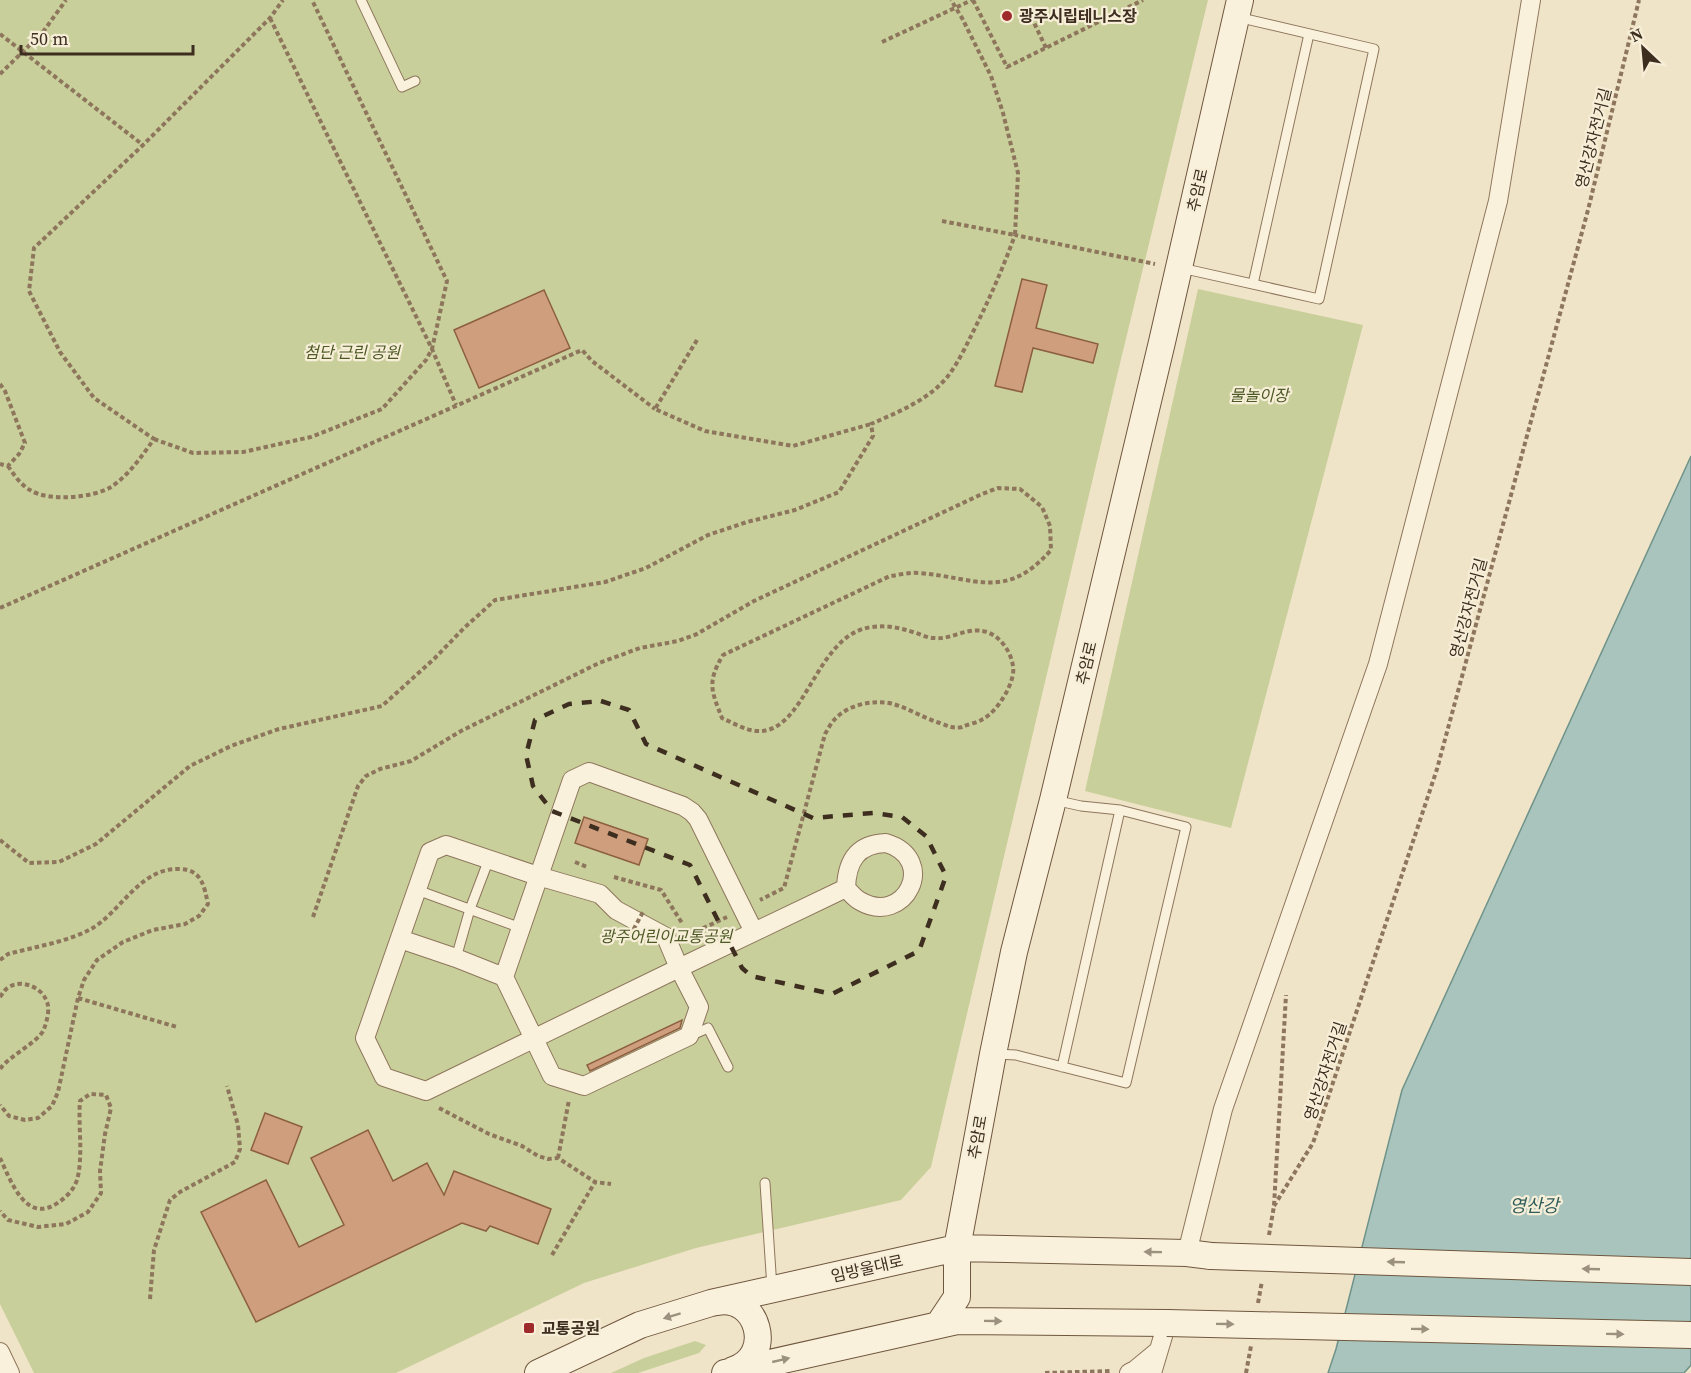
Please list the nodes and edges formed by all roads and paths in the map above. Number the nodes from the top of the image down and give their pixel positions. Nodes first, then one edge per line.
1 (66, 0) edge
2 (283, 0) edge
3 (312, 0) edge
4 (361, 0) edge
5 (951, 0) edge
6 (972, 0) edge
7 (1143, 0) edge
8 (1531, 0) edge
9 (1639, 0) edge
10 (955, 8) junction
11 (1238, 8) edge
12 (1028, 10) dead end
13 (270, 18) junction
14 (0, 34) edge
15 (1309, 34) junction
16 (882, 42) dead end
17 (1046, 48) junction
18 (23, 52) junction
19 (2, 73) edge
20 (0, 79) edge
21 (416, 81) dead end
22 (143, 145) junction
23 (942, 220) dead end
24 (1015, 235) junction
25 (1167, 266) junction
26 (1253, 284) junction
27 (697, 340) dead end
28 (432, 349) junction
29 (0, 384) edge
30 (456, 405) junction
31 (655, 409) junction
32 (871, 424) junction
33 (154, 439) junction
34 (0, 464) edge
35 (8, 466) junction
36 (0, 608) edge
37 (1053, 800) junction
38 (1120, 810) junction
39 (0, 840) edge
40 (489, 859) junction
41 (575, 862) dead end
42 (592, 869) dead end
43 (537, 876) junction
44 (608, 876) dead end
45 (846, 888) dead end
46 (417, 890) junction
47 (470, 909) junction
48 (743, 909) junction
49 (644, 910) dead end
50 (313, 917) dead end
51 (682, 924) dead end
52 (521, 928) junction
53 (754, 932) junction
54 (686, 934) dead end
55 (630, 936) dead end
56 (697, 938) junction
57 (400, 939) junction
58 (706, 955) junction
59 (456, 958) junction
60 (0, 960) edge
61 (680, 968) junction
62 (504, 977) junction
63 (1286, 985) dead end
64 (0, 997) edge
65 (78, 999) junction
66 (177, 1027) dead end
67 (689, 1036) junction
68 (534, 1039) junction
69 (993, 1054) junction
70 (728, 1067) dead end
71 (1062, 1067) junction
72 (0, 1069) edge
73 (227, 1086) dead end
74 (584, 1086) junction
75 (431, 1104) dead end
76 (0, 1105) edge
77 (0, 1158) edge
78 (558, 1158) junction
79 (595, 1182) junction
80 (765, 1183) dead end
81 (611, 1184) dead end
82 (1274, 1206) junction
83 (0, 1211) edge
84 (1269, 1239) dead end
85 (957, 1248) junction
86 (552, 1255) dead end
87 (1199, 1255) junction
88 (1263, 1272) dead end
89 (1691, 1272) edge
90 (772, 1289) junction
91 (150, 1299) dead end
92 (711, 1303) junction
93 (1257, 1306) dead end
94 (1167, 1323) junction
95 (939, 1324) junction
96 (1691, 1335) edge
97 (1252, 1340) dead end
98 (0, 1352) edge
99 (729, 1372) edge
100 (1138, 1372) edge
101 (10, 1373) edge
102 (538, 1373) edge
103 (1046, 1373) edge
104 (1246, 1373) edge

1 - 18 path
2 - 13 path
3 - 28 path
4 - 21 lane
5 - 10 path
6 - 10 path
6 - 17 path
7 - 17 path
8 - 87 street
9 - 82 path, 영산강자전거길
10 - 16 path
10 - 24 path
11 - 15 lane
11 - 25 main road, 추암로
12 - 17 path
13 - 22 path
13 - 28 path
14 - 18 path
15 - 26 lane
15 - 26 lane
18 - 19 path
18 - 22 path
19 - 20 path
22 - 33 path
23 - 24 path
24 - 25 path
24 - 32 path
25 - 26 lane
25 - 37 main road, 추암로
27 - 31 path
28 - 30 path
28 - 33 path
29 - 35 path
30 - 31 path
30 - 36 path
31 - 32 path
32 - 39 path
33 - 35 path
34 - 35 path
37 - 38 lane
37 - 69 main road, 추암로
38 - 71 lane
38 - 71 lane
40 - 43 street
40 - 46 street
40 - 47 lane
41 - 42 path
43 - 48 street
43 - 52 street
43 - 61 street
44 - 51 path
45 - 53 street
46 - 47 lane
46 - 57 street
47 - 52 lane
47 - 59 lane
48 - 50 path
48 - 53 street
48 - 56 path
49 - 55 path, bridge
52 - 62 street
53 - 58 street
54 - 56 path
56 - 58 path
57 - 59 street
57 - 68 street
58 - 61 street
59 - 62 street
60 - 65 path
61 - 67 street
61 - 68 street
62 - 68 street
63 - 82 path, 영산강자전거길
64 - 72 path
65 - 66 path
65 - 76 path
67 - 70 lane
67 - 74 street
68 - 74 street
69 - 71 lane
69 - 85 main road, 추암로
73 - 91 path
74 - 78 path
75 - 78 path
77 - 83 path
78 - 79 path
79 - 81 path
79 - 86 path
80 - 90 lane
82 - 84 path, 영산강자전거길
87 -> 85 main road, 임방울대로
85 - 90 main road, 임방울대로
85 - 95 main road, 추암로
89 -> 87 main road, 임방울대로, bridge
88 - 93 path
90 - 92 main road, 임방울대로
92 - 99 main road
92 -> 102 main road, 임방울대로
95 -> 94 main road
94 -> 96 main road, bridge
94 - 100 street
99 -> 95 main road
97 - 104 path
98 - 101 street
100 - 103 path

